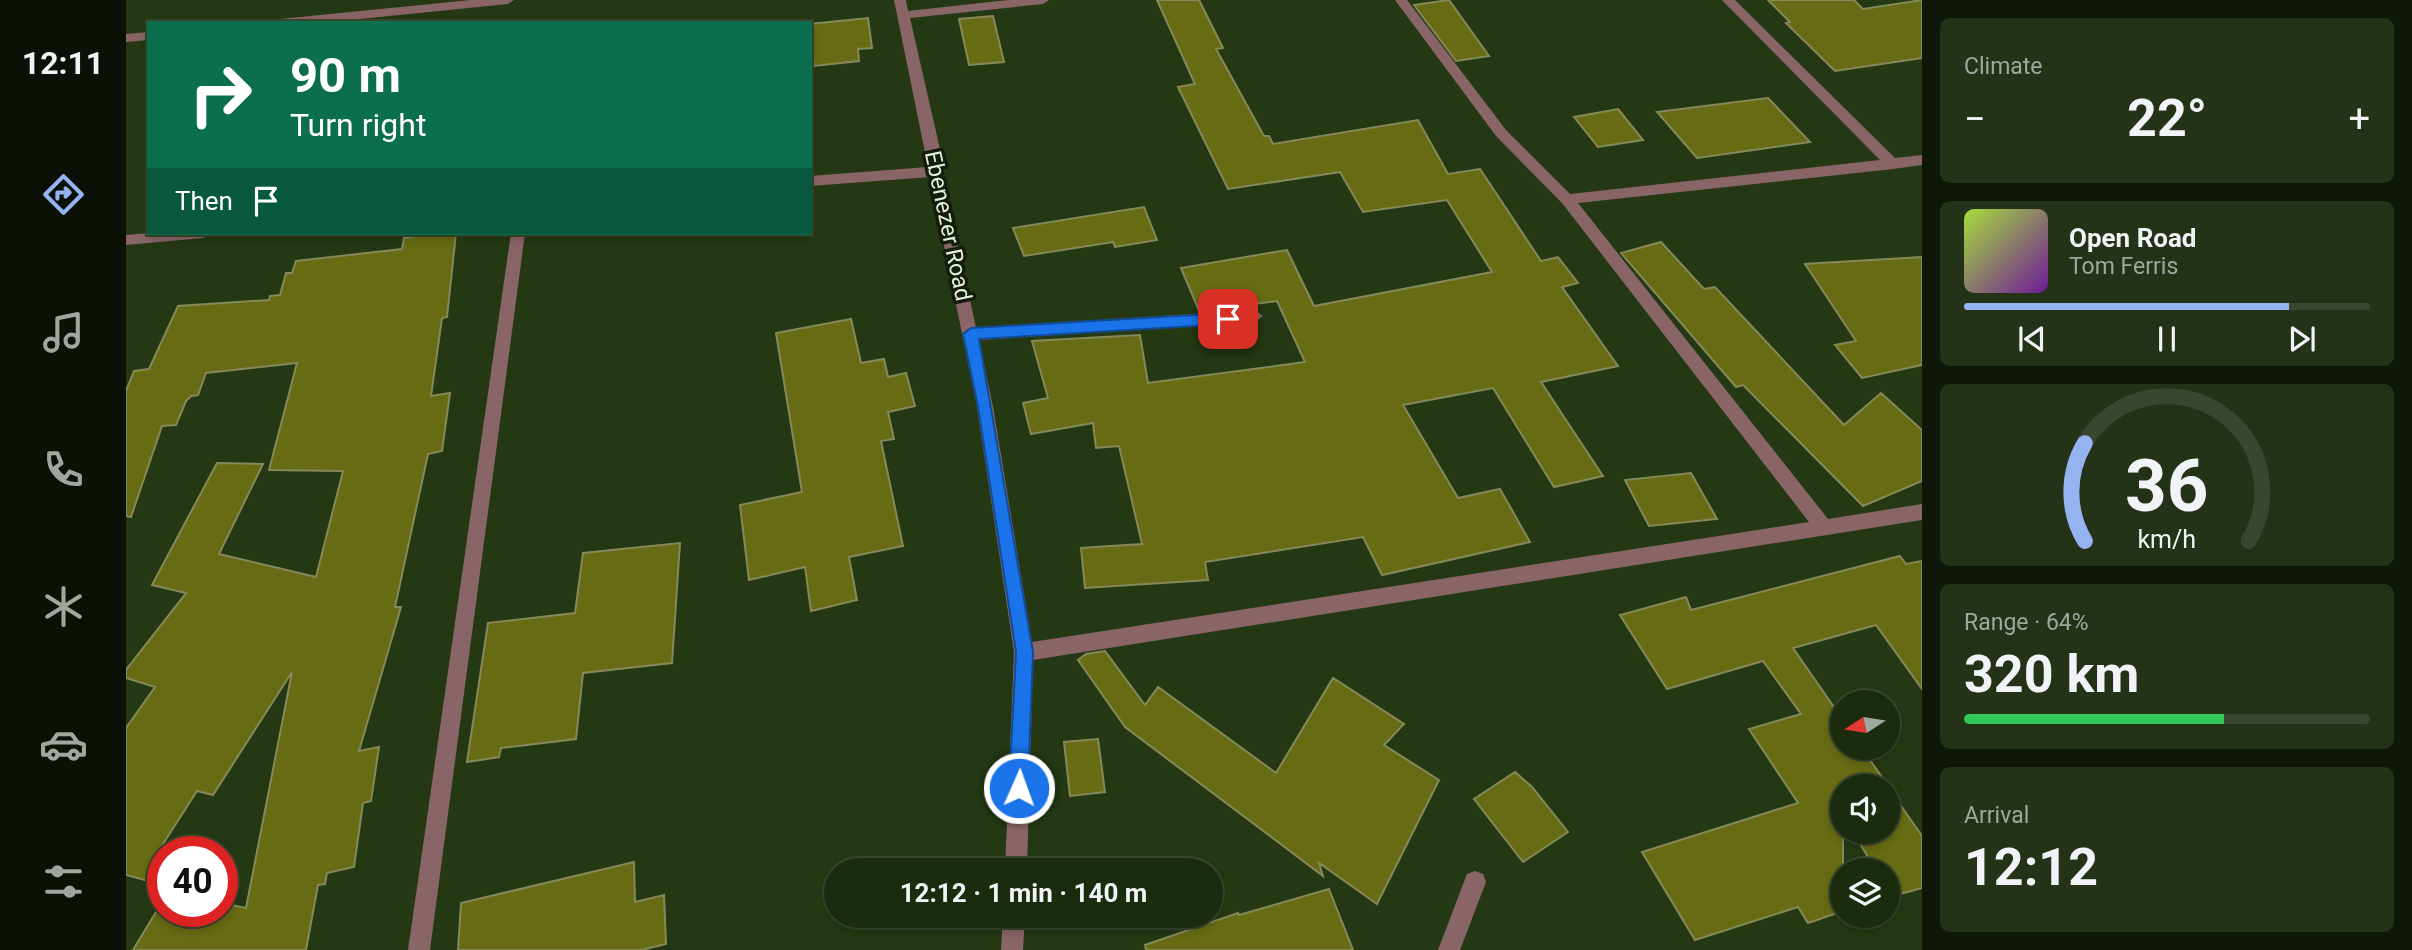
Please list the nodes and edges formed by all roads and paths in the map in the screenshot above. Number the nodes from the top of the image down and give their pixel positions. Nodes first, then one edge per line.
1 (508, 0) edge
2 (1043, 0) edge
3 (1401, 0) edge
4 (1728, 0) edge
5 (901, 7) edge
6 (300, 21) edge
7 (147, 36) edge
8 (126, 38) edge
9 (1922, 160) edge
10 (1893, 164) junction
11 (938, 171) junction
12 (812, 181) edge
13 (1567, 199) junction
14 (181, 235) edge
15 (518, 235) edge
16 (126, 240) edge
17 (1255, 316) dead end
18 (971, 334) junction
19 (1922, 512) edge
20 (1825, 529) junction
21 (1024, 652) junction
22 (1016, 858) edge
23 (1475, 882) dead end
24 (1013, 928) edge
25 (419, 950) edge
26 (1012, 950) edge
27 (1449, 950) edge

1 - 6 street
2 - 5 street
3 - 13 street
4 - 10 street
5 - 11 street, Ebenezer Road
7 - 8 street
9 - 10 street
10 - 13 street
11 - 12 street
11 - 18 street, Ebenezer Road
13 - 20 street
14 - 16 street
15 - 25 street
17 - 18 street
18 - 21 street, Ebenezer Road
19 - 20 street
20 - 21 street
21 - 22 street, Ebenezer Road
23 - 27 street
24 - 26 street

